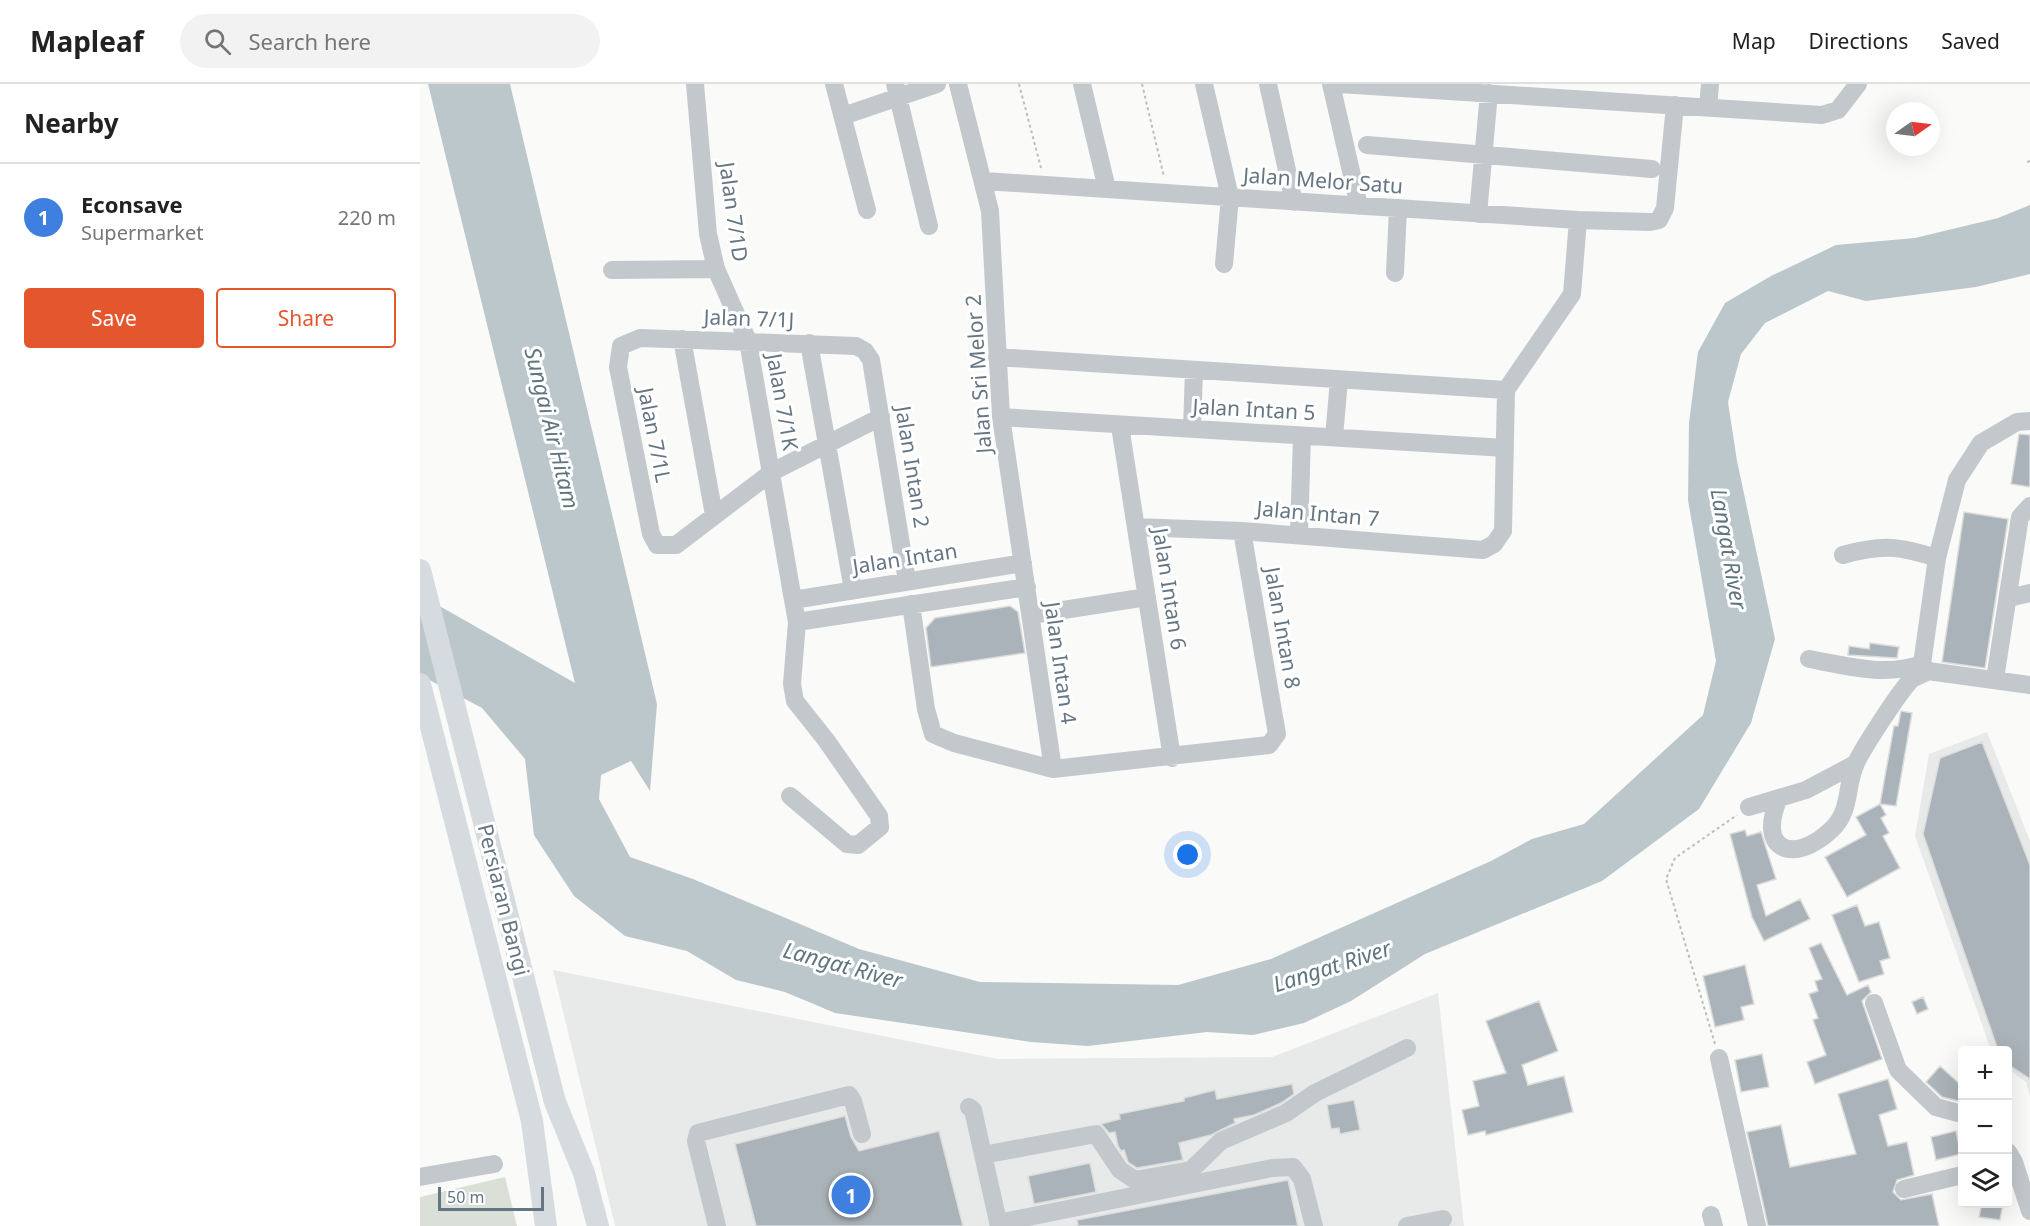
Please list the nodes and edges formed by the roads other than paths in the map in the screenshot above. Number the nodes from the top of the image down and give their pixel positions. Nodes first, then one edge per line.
1 (695, 84) edge
2 (834, 84) edge
3 (937, 84) edge
4 (958, 84) edge
5 (1082, 84) edge
6 (1204, 84) edge
7 (1268, 84) edge
8 (1331, 84) edge
9 (1339, 84) edge
10 (1710, 84) edge
11 (1858, 84) edge
12 (1456, 88) edge
13 (897, 91) edge
14 (1572, 92) edge
15 (1489, 93) junction
16 (1674, 105) junction
17 (1708, 108) junction
18 (843, 116) junction
19 (1367, 145) dead end
20 (1483, 156) junction
21 (1652, 170) dead end
22 (984, 181) junction
23 (1107, 189) junction
24 (1230, 197) junction
25 (1294, 202) junction
26 (1359, 206) junction
27 (1398, 208) junction
28 (867, 210) dead end
29 (1478, 214) junction
30 (1578, 220) junction
31 (929, 226) dead end
32 (1224, 264) dead end
33 (716, 269) junction
34 (612, 270) dead end
35 (1395, 273) dead end
36 (682, 339) junction
37 (748, 341) junction
38 (809, 344) junction
39 (621, 346) joint
40 (997, 357) junction
41 (871, 360) joint
42 (1194, 370) junction
43 (1339, 380) junction
44 (1506, 390) junction
45 (881, 417) junction
46 (1001, 417) junction
47 (2030, 421) edge
48 (1120, 426) junction
49 (1192, 429) junction
50 (1302, 436) junction
51 (1334, 437) junction
52 (828, 444) junction
53 (1505, 448) junction
54 (772, 472) junction
55 (2030, 506) edge
56 (714, 515) junction
57 (1136, 527) junction
58 (1242, 531) junction
59 (1299, 535) junction
60 (1843, 555) dead end
61 (1937, 558) junction
62 (1023, 563) junction
63 (420, 570) edge
64 (907, 581) junction
65 (1026, 587) junction
66 (853, 590) junction
67 (2030, 593) edge
68 (1147, 597) junction
69 (2009, 598) junction
70 (793, 600) junction
71 (911, 604) junction
72 (1031, 615) junction
73 (797, 622) junction
74 (1809, 659) dead end
75 (1925, 668) junction
76 (1995, 679) junction
77 (420, 684) edge
78 (2030, 687) edge
79 (1172, 758) junction
80 (1855, 764) junction
81 (1053, 770) junction
82 (790, 796) dead end
83 (1779, 798) junction
84 (1749, 807) road end
85 (1874, 1003) dead end
86 (1407, 1048) dead end
87 (1719, 1058) road end
88 (555, 1102) junction
89 (969, 1107) dead end
90 (1958, 1113) edge
91 (532, 1121) junction
92 (862, 1134) dead end
93 (2008, 1154) edge
94 (983, 1155) junction
95 (494, 1164) dead end
96 (1958, 1176) edge
97 (420, 1177) edge
98 (2014, 1178) edge
99 (1904, 1189) dead end
100 (2030, 1210) edge
101 (1432, 1222) edge
102 (999, 1224) edge
103 (546, 1226) edge
104 (560, 1226) edge
105 (581, 1226) edge
106 (598, 1226) edge
107 (717, 1226) edge
108 (1314, 1226) edge
109 (1407, 1226) edge
110 (1757, 1226) edge

1 - 33 street, Jalan 7/1D
2 - 18 street
3 - 13 street
4 - 22 street, Jalan Sri Melor 2
5 - 23 street
6 - 24 street
7 - 25 street
8 - 26 street
9 - 12 street
10 - 17 street
11 - 17 street
12 - 15 street
13 - 18 street
13 - 31 street
14 - 15 street
14 - 16 street
15 - 20 street
16 - 17 street
16 - 30 street, Jalan Melor Satu
18 - 28 street
19 - 20 street
20 - 21 street
20 - 29 street
22 - 23 street, Jalan Melor Satu
22 - 40 street, Jalan Sri Melor 2
23 - 24 street, Jalan Melor Satu
24 - 25 street, Jalan Melor Satu
24 - 32 street
25 - 26 street, Jalan Melor Satu
26 - 27 street, Jalan Melor Satu
27 - 29 street, Jalan Melor Satu
27 - 35 street
29 - 30 street, Jalan Melor Satu
30 - 44 street
33 - 34 street
33 - 37 street, Jalan 7/1D
36 - 37 street, Jalan 7/1J
36 - 39 street, Jalan 7/1J
36 - 56 street
37 - 38 street, Jalan 7/1J
37 - 54 street, Jalan 7/1K
38 - 41 street, Jalan 7/1J
38 - 52 street
39 - 56 street, Jalan 7/1L
40 - 42 street
40 - 46 street, Jalan Sri Melor 2
41 - 45 street, Jalan Intan 2
42 - 43 street
42 - 49 street
43 - 44 street
43 - 51 street
44 - 53 street
45 - 52 street
45 - 64 street, Jalan Intan 2
46 - 48 street, Jalan Intan 5
46 - 62 street, Jalan Sri Melor 2
47 - 61 street
48 - 49 street, Jalan Intan 5
48 - 57 street, Jalan Intan 6
49 - 50 street, Jalan Intan 5
50 - 51 street, Jalan Intan 5
50 - 59 street
51 - 53 street, Jalan Intan 5
52 - 54 street
52 - 66 street
53 - 59 street, Jalan Intan 7
54 - 56 street
54 - 70 street, Jalan 7/1K
55 - 69 street
57 - 58 street, Jalan Intan 7
57 - 68 street, Jalan Intan 6
58 - 59 street, Jalan Intan 7
58 - 79 street, Jalan Intan 8
60 - 61 street
61 - 75 street
62 - 64 street, Jalan Intan
62 - 65 street, Jalan Intan 4
63 - 88 main road, Persiaran Bangi
64 - 66 street, Jalan Intan
65 - 71 street
65 - 72 street, Jalan Intan 4
66 - 70 street, Jalan Intan
67 - 69 street
68 - 72 street
68 - 79 street, Jalan Intan 6
69 - 76 street
70 - 73 street, Jalan 7/1K
71 - 73 street
71 - 81 street
72 - 81 street, Jalan Intan 4
73 - 82 street, Jalan 7/1K
74 - 75 street
75 - 76 street
75 - 80 street
76 - 78 street
77 - 91 main road, Persiaran Bangi
79 - 81 street
80 - 83 street
80 - 83 street
83 - 84 street
85 - 90 street
86 - 94 street
87 - 110 street
88 - 105 main road
88 - 106 main road, Persiaran Bangi
89 - 94 street
91 - 103 main road, Persiaran Bangi
91 - 104 main road
92 - 107 street
93 - 98 street
94 - 102 street
95 - 97 street
96 - 99 street
98 - 100 street
101 - 109 street
102 - 108 street

